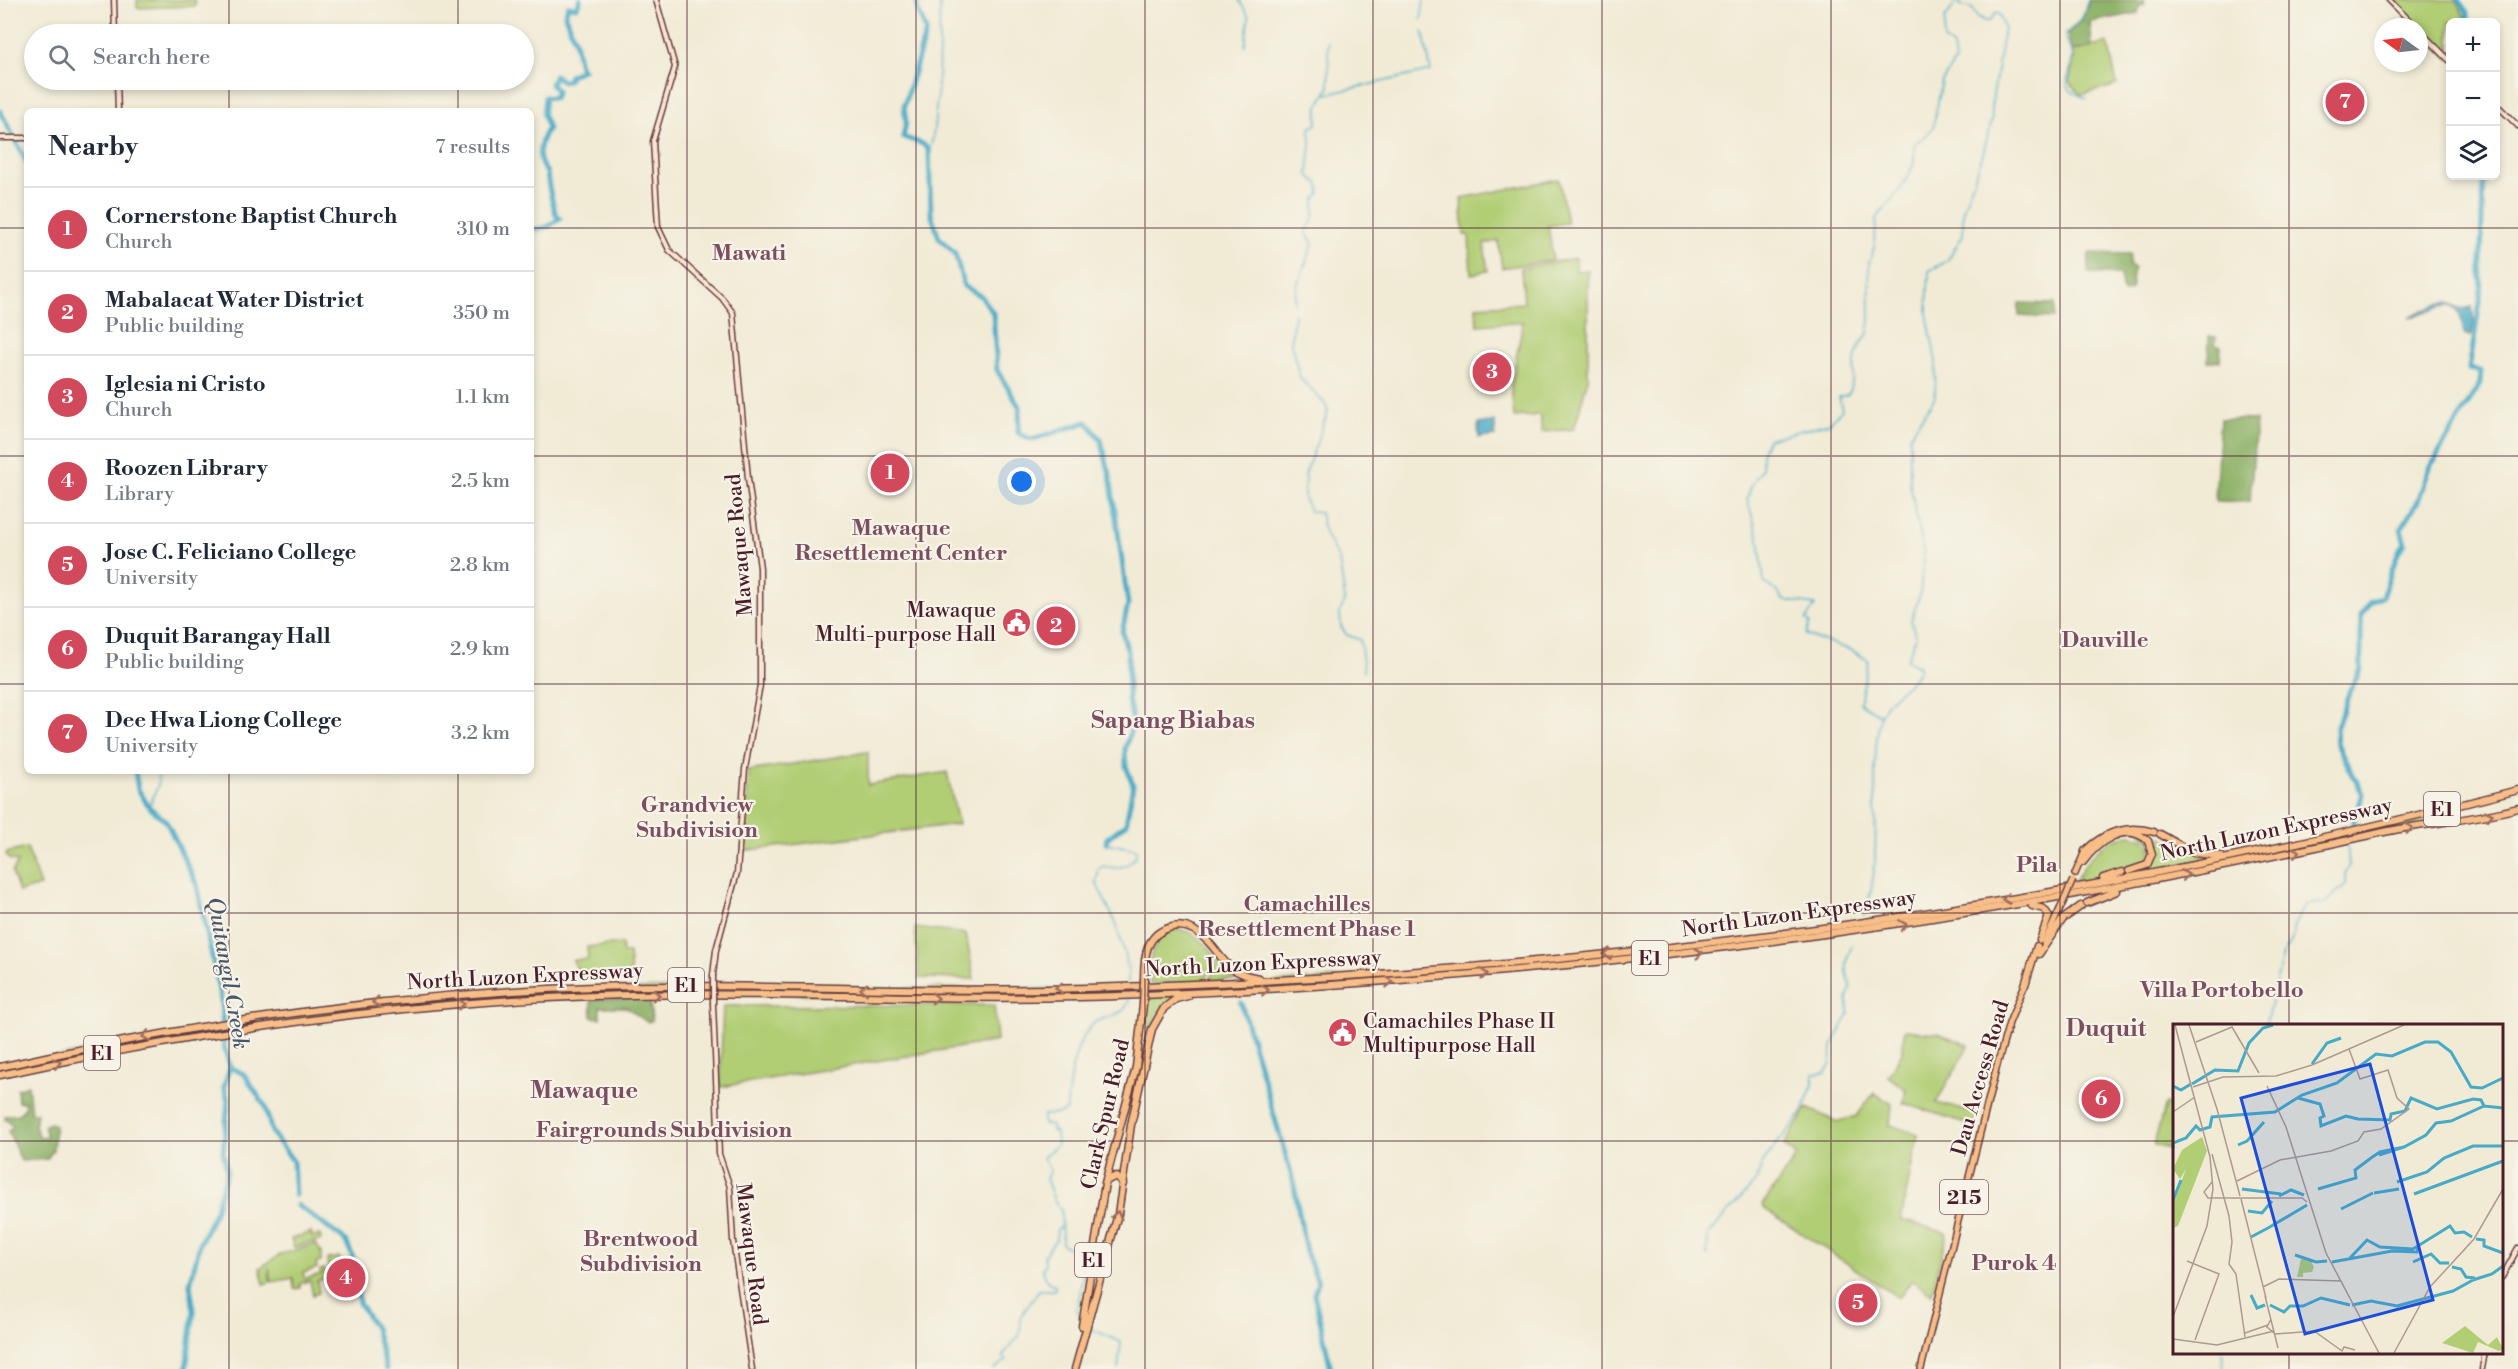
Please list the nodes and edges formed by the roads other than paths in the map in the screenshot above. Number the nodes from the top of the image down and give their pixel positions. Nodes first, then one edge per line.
1 (114, 0) edge
2 (656, 0) edge
3 (2389, 0) edge
4 (2407, 18) edge
5 (115, 24) edge
6 (2428, 39) edge
7 (2446, 56) edge
8 (117, 90) edge
9 (118, 108) edge
10 (2500, 108) edge
11 (2518, 126) edge
12 (0, 138) edge
13 (24, 138) edge
14 (2518, 790) edge
15 (2518, 808) edge
16 (2098, 839) junction
17 (2088, 842) dead end
18 (2085, 850) joint
19 (2234, 856) junction
20 (2083, 861) joint
21 (2074, 877) junction
22 (2137, 884) junction
23 (2080, 886) junction
24 (2017, 907) junction
25 (2039, 954) junction
26 (1275, 980) junction
27 (2025, 985) junction
28 (1207, 992) junction
29 (1145, 1004) junction
30 (0, 1067) edge
31 (0, 1075) edge
32 (1131, 1125) junction
33 (1105, 1183) junction
34 (1123, 1188) junction
35 (2518, 1248) edge
36 (2503, 1275) edge
37 (1087, 1318) junction
38 (2485, 1354) edge
39 (752, 1369) edge
40 (1072, 1369) edge
41 (1921, 1369) edge
42 (2482, 1369) edge

1 - 5 main road
2 - 39 main road, Mawaque Road, bridge
3 - 4 main road
6 - 7 main road
8 - 9 main road
10 - 11 main road
12 - 13 main road
14 - 19 highway, North Luzon Expressway / E1
22 -> 15 highway, North Luzon Expressway / E1
16 - 17 highway
16 - 18 highway
16 - 19 highway
18 - 21 main road, Dau Access Road
19 - 23 highway, North Luzon Expressway / E1
20 - 21 main road, Dau Access Road
20 - 23 highway
21 - 25 main road, Dau Access Road, bridge
22 - 24 highway, North Luzon Expressway / E1
22 - 25 highway
23 -> 26 highway, North Luzon Expressway / E1
24 - 27 highway
28 -> 24 highway, North Luzon Expressway / E1
25 - 27 main road, Dau Access Road / 215
26 - 29 highway, Clark Spur Road / E1, bridge
26 -> 30 highway, North Luzon Expressway / E1
27 - 41 main road, Dau Access Road / 215
31 -> 28 highway, North Luzon Expressway / E1
28 - 32 highway, Clark Spur Road / E1
29 - 32 highway
29 - 33 highway, Clark Spur Road / E1
32 - 34 highway, Clark Spur Road / E1
33 - 34 highway
33 - 37 highway, Clark Spur Road / E1
37 -> 34 highway, Clark Spur Road / E1
35 - 36 main road
37 - 40 highway, Clark Spur Road / E1
38 - 42 main road

